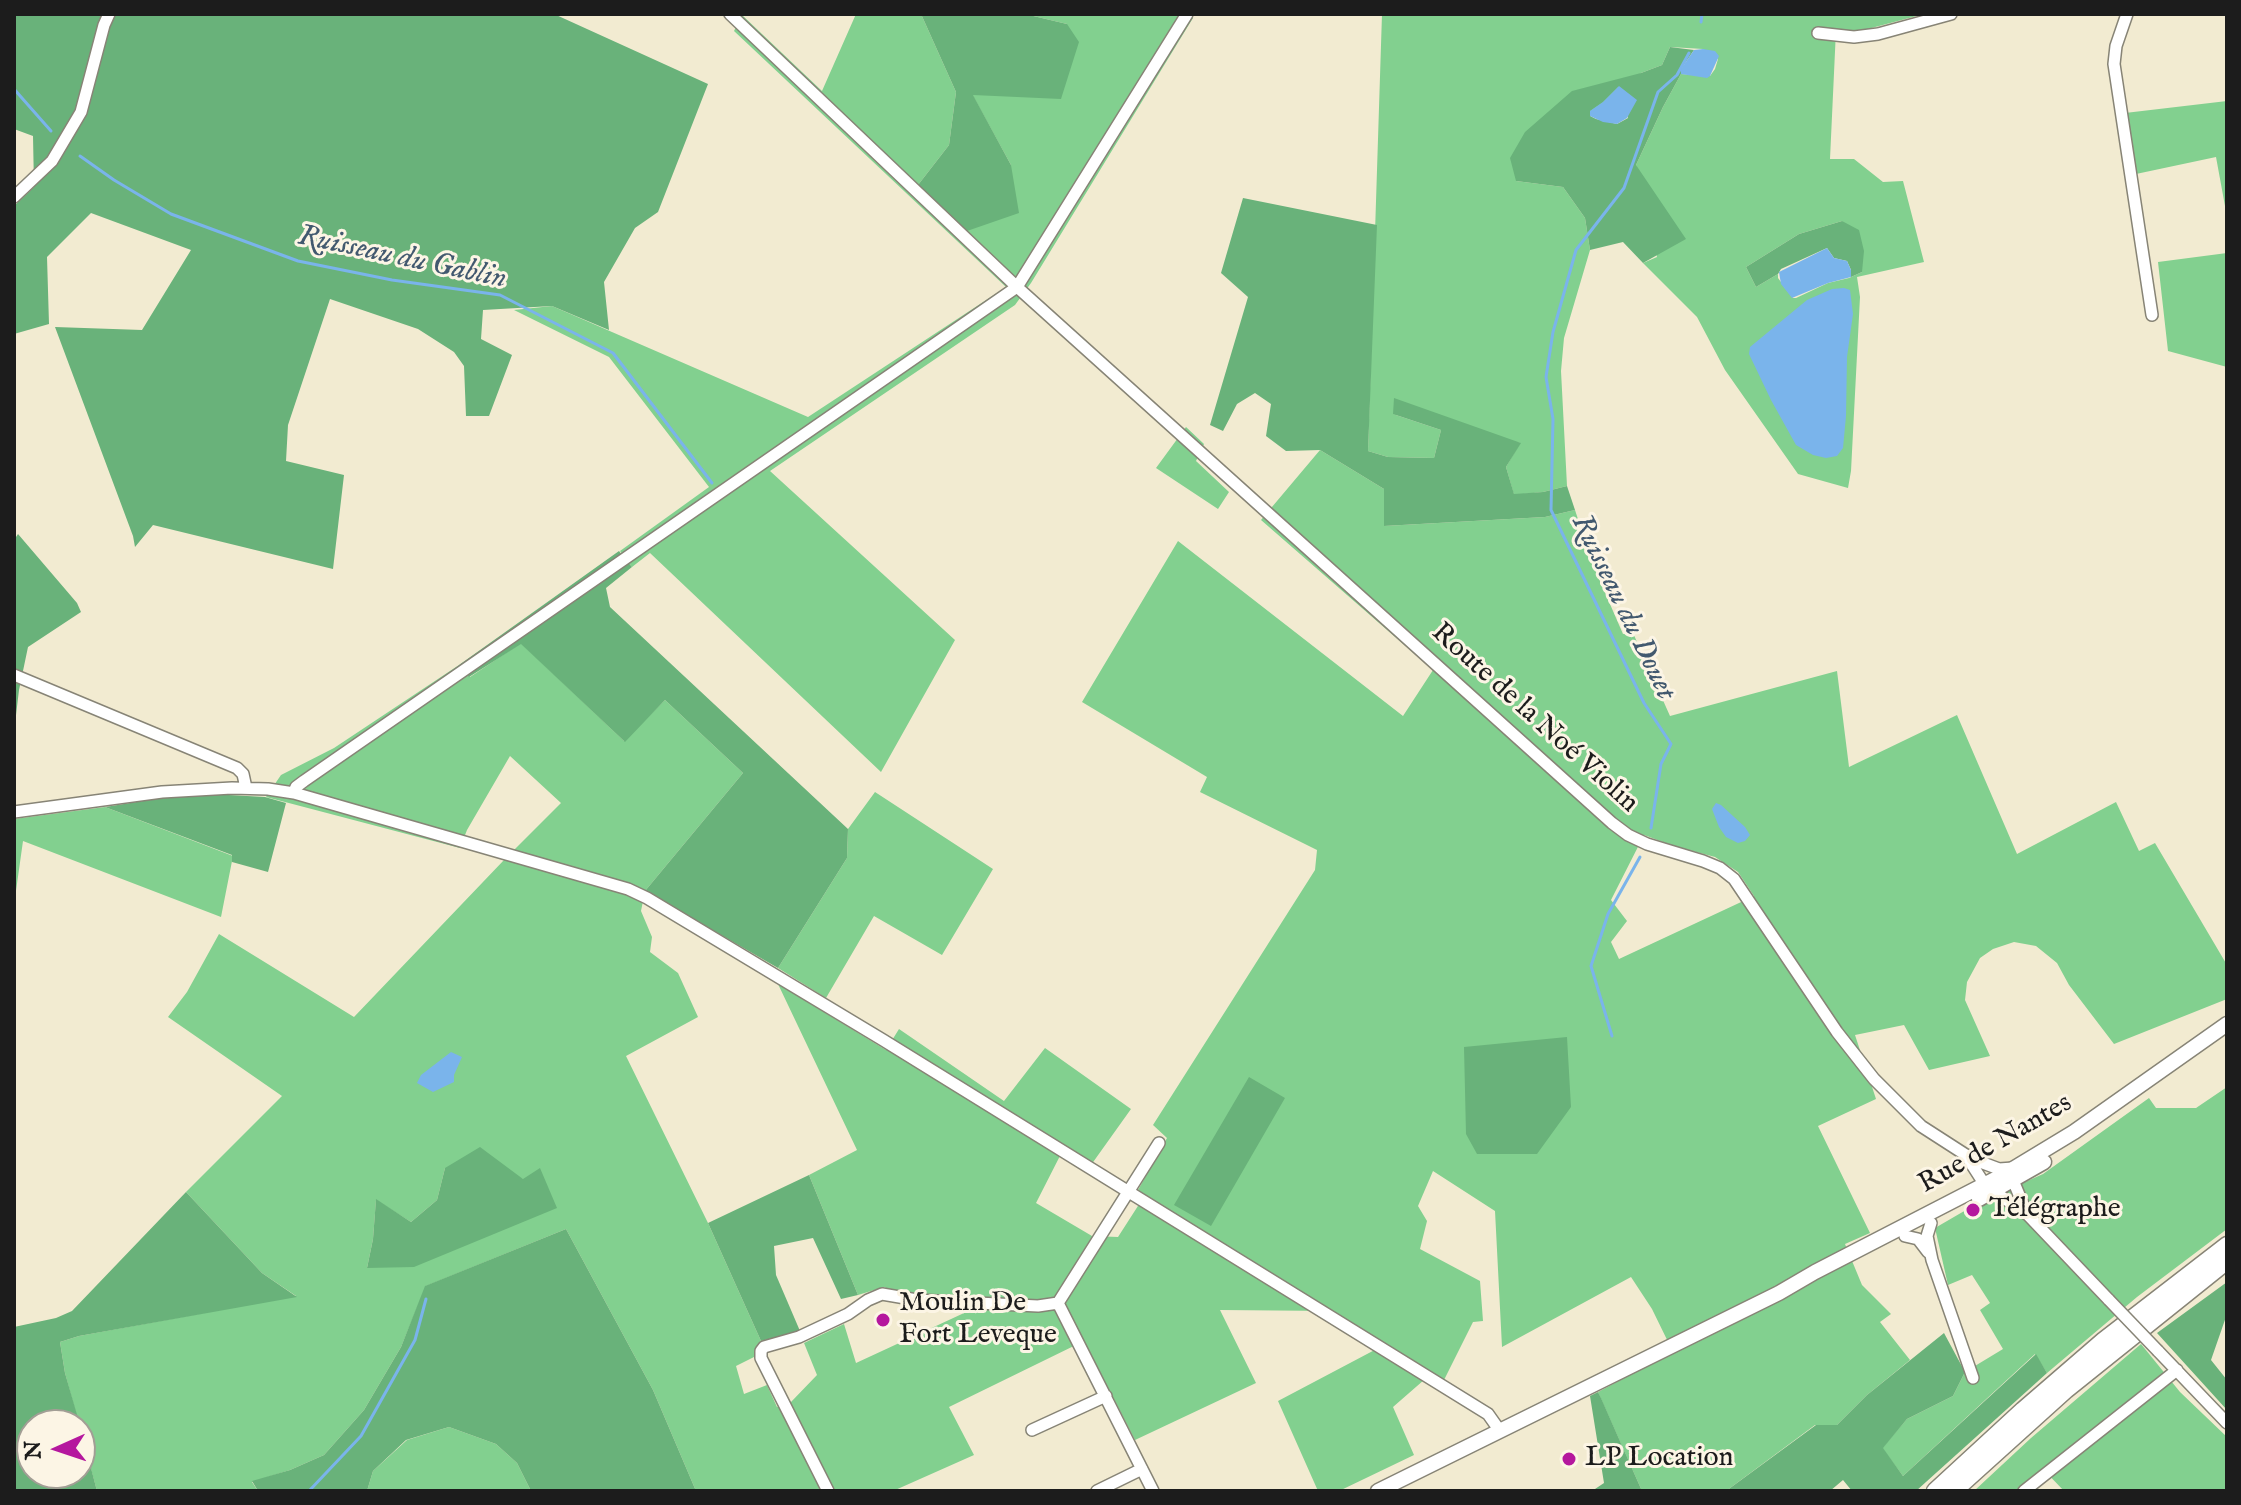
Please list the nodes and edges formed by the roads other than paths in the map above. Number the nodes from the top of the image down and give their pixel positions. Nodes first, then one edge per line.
1 (109, 14) edge
2 (730, 14) edge
3 (1187, 14) edge
4 (1951, 14) edge
5 (2127, 14) edge
6 (1818, 33) dead end
7 (14, 197) edge
8 (1017, 287) junction
9 (2152, 315) dead end
10 (14, 675) edge
11 (246, 788) junction
12 (294, 793) junction
13 (14, 812) edge
14 (2227, 1024) edge
15 (2187, 1053) junction
16 (1159, 1143) dead end
17 (1979, 1166) junction
18 (2002, 1181) junction
19 (1128, 1191) junction
20 (1968, 1197) junction
21 (2017, 1202) junction
22 (1920, 1230) junction
23 (2227, 1245) edge
24 (2227, 1261) edge
25 (1058, 1303) junction
26 (2177, 1370) junction
27 (1973, 1378) dead end
28 (1106, 1396) junction
29 (2227, 1423) edge
30 (1032, 1430) dead end
31 (1500, 1431) junction
32 (1142, 1469) junction
33 (828, 1491) edge
34 (1097, 1491) edge
35 (1153, 1491) edge
36 (1378, 1491) edge
37 (1935, 1491) edge
38 (1954, 1491) edge
39 (2024, 1491) edge

1 - 7 street
2 - 8 street, Route de la Noé Violin
3 - 8 street
4 - 6 street
5 - 9 street
8 - 12 street
8 - 17 street, Route de la Noé Violin
10 - 11 street
11 - 12 street
11 - 13 street
12 - 19 street
14 - 15 main road, Rue de Nantes
15 - 18 main road, Rue de Nantes
15 - 18 main road
16 - 19 street
17 - 18 street
17 - 18 street, Route de la Noé Violin
17 - 20 street
18 - 20 main road, Rue de Nantes
18 - 21 street
18 - 21 street
18 - 22 main road
19 - 25 street
19 - 31 street
20 - 21 street
20 - 22 main road, Rue de Nantes
20 - 22 main road, Rue de Nantes
21 - 26 street, bridge
22 - 27 street
22 - 31 main road, Rue de Nantes
23 - 37 highway
24 - 38 highway
25 - 28 street
25 - 33 street
26 - 29 street
26 - 39 street
28 - 30 street
28 - 32 street
31 - 36 main road, Rue de Nantes
32 - 34 street
32 - 35 street

